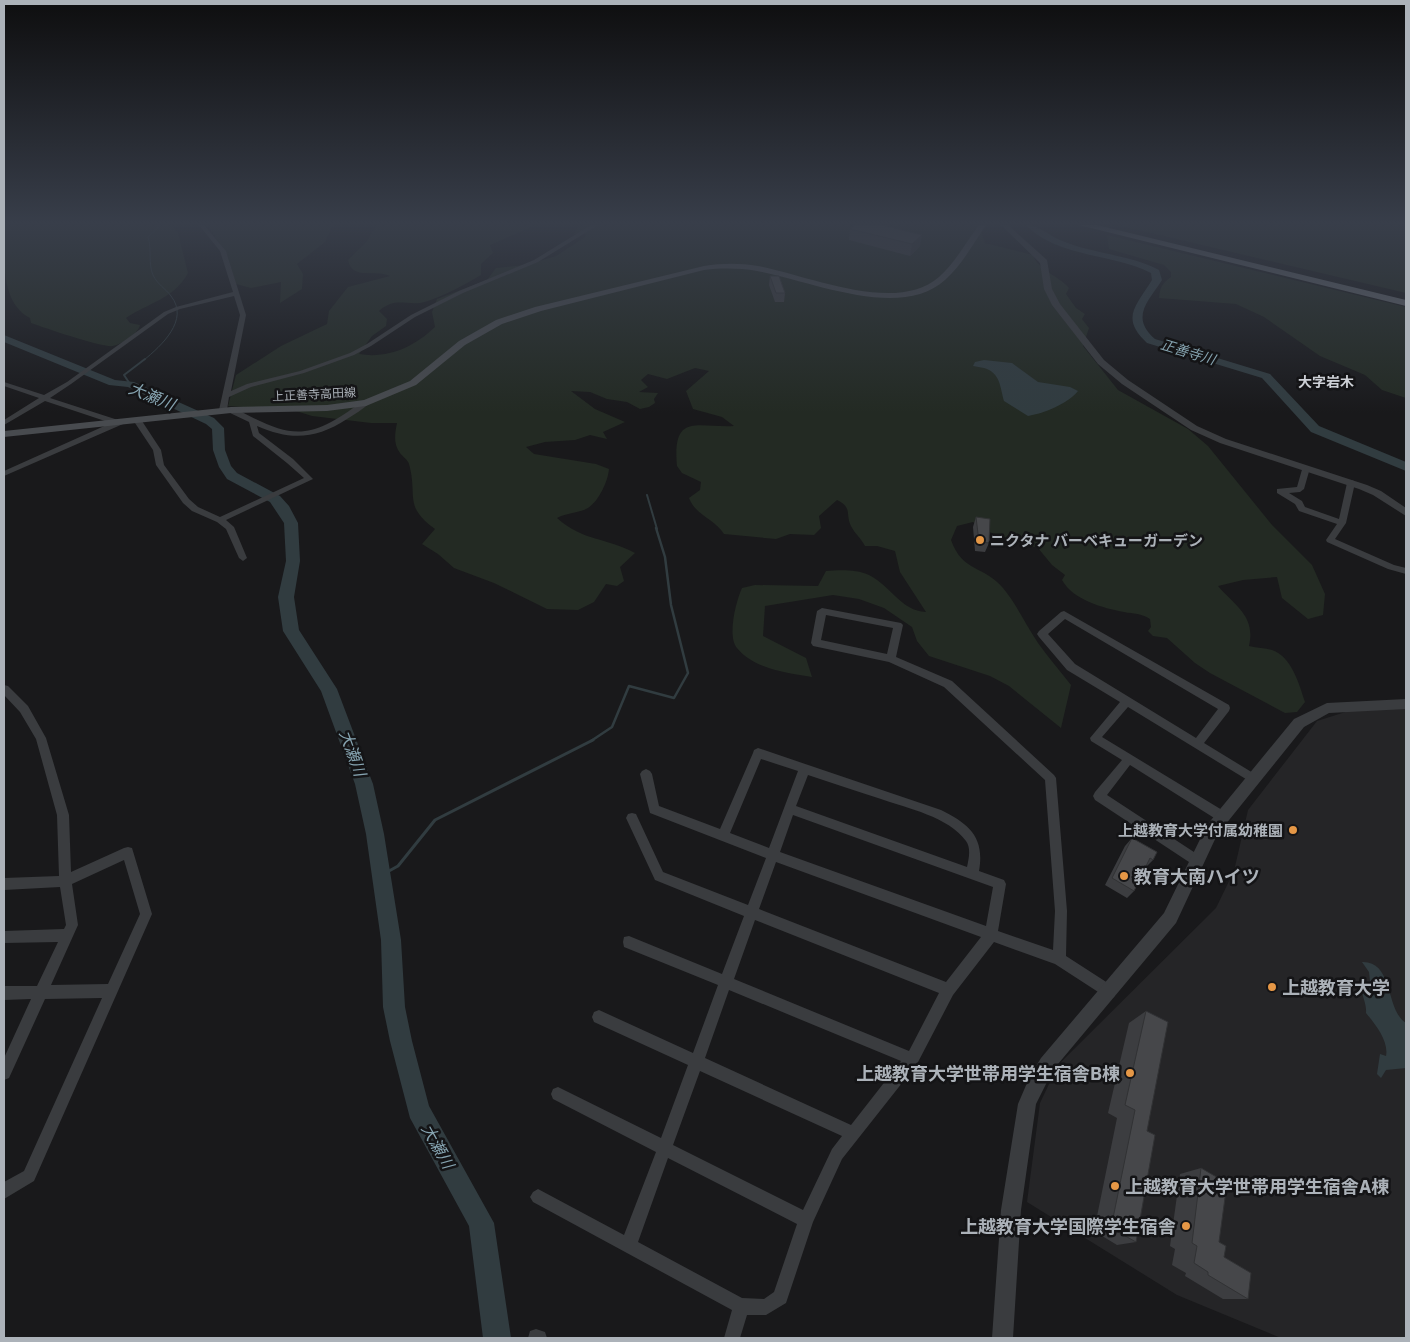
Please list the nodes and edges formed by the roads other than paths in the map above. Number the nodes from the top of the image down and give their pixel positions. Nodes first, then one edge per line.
1 (235, 288) edge
2 (472, 288) edge
3 (625, 288) edge
4 (838, 288) edge
5 (927, 288) edge
6 (1048, 288) edge
7 (1345, 288) edge
8 (1361, 288) edge
9 (237, 293) junction
10 (1406, 298) edge
11 (1406, 303) edge
12 (4, 384) edge
13 (228, 395) junction
14 (45, 397) junction
15 (366, 403) junction
16 (227, 410) junction
17 (210, 412) joint
18 (170, 416) joint
19 (137, 420) junction
20 (252, 421) junction
21 (118, 422) junction
22 (4, 423) edge
23 (4, 434) edge
24 (1306, 468) junction
25 (4, 474) edge
26 (1351, 483) junction
27 (1406, 513) edge
28 (220, 520) junction
29 (1342, 523) junction
30 (243, 558) dead end
31 (1406, 571) edge
32 (891, 659) junction
33 (4, 689) edge
34 (1127, 701) junction
35 (1406, 704) edge
36 (1198, 744) junction
37 (1129, 759) junction
38 (804, 770) junction
39 (646, 774) dead end
40 (1254, 779) junction
41 (789, 809) junction
42 (1223, 817) junction
43 (632, 818) dead end
44 (724, 836) junction
45 (772, 855) junction
46 (1196, 860) junction
47 (972, 874) junction
48 (65, 881) junction
49 (4, 884) edge
50 (751, 913) junction
51 (68, 935) junction
52 (991, 936) junction
53 (4, 937) edge
54 (629, 942) dead end
55 (1059, 959) junction
56 (726, 982) junction
57 (112, 990) junction
58 (948, 990) junction
59 (42, 991) junction
60 (1109, 992) junction
61 (4, 993) edge
62 (599, 1017) dead end
63 (912, 1059) junction
64 (697, 1060) junction
65 (4, 1073) edge
66 (558, 1094) dead end
67 (854, 1134) junction
68 (665, 1147) junction
69 (4, 1191) edge
70 (538, 1196) dead end
71 (806, 1220) junction
72 (629, 1244) junction
73 (741, 1306) junction
74 (732, 1338) edge
75 (1002, 1338) edge

1 - 9 street
2 - 13 street
3 - 15 main road, 上正善寺高田線
4 - 5 main road, 上正善寺高田線
6 - 24 street
7 - 11 highway
8 - 10 highway
9 - 13 street
9 - 14 street
12 - 14 street
13 - 16 street
14 - 21 street
14 - 22 street
15 - 16 main road, 上正善寺高田線
15 - 20 street
16 - 17 main road, 上正善寺高田線
16 - 20 street
17 - 18 main road, 上正善寺高田線
18 - 19 main road, 上正善寺高田線
19 - 21 main road, 上正善寺高田線
19 - 28 street
20 - 28 street
21 - 23 main road, 上正善寺高田線
21 - 25 street
24 - 26 street
24 - 29 street
26 - 27 street
26 - 29 street
28 - 30 street
29 - 31 street
32 - 32 street
32 - 55 street
33 - 48 street
34 - 36 street
34 - 36 street
34 - 37 street
35 - 40 street
36 - 40 street
37 - 42 street
37 - 46 street
38 - 41 street
38 - 44 street
38 - 47 street
39 - 44 street
40 - 42 street
41 - 45 street
41 - 47 street
42 - 46 street
43 - 50 street
44 - 45 street
45 - 50 street
45 - 52 street
46 - 60 street
47 - 52 street
48 - 49 street
48 - 51 street
48 - 57 street
50 - 56 street
50 - 58 street
51 - 53 street
51 - 59 street
52 - 55 street
52 - 58 street
54 - 56 street
55 - 60 street
56 - 63 street
56 - 64 street
57 - 59 street
57 - 69 street
58 - 63 street
59 - 61 street
59 - 65 street
60 - 75 street
62 - 64 street
63 - 67 street
64 - 67 street
64 - 68 street
66 - 68 street
67 - 71 street
68 - 71 street
68 - 72 street
70 - 72 street
71 - 73 street
72 - 73 street
73 - 74 street

